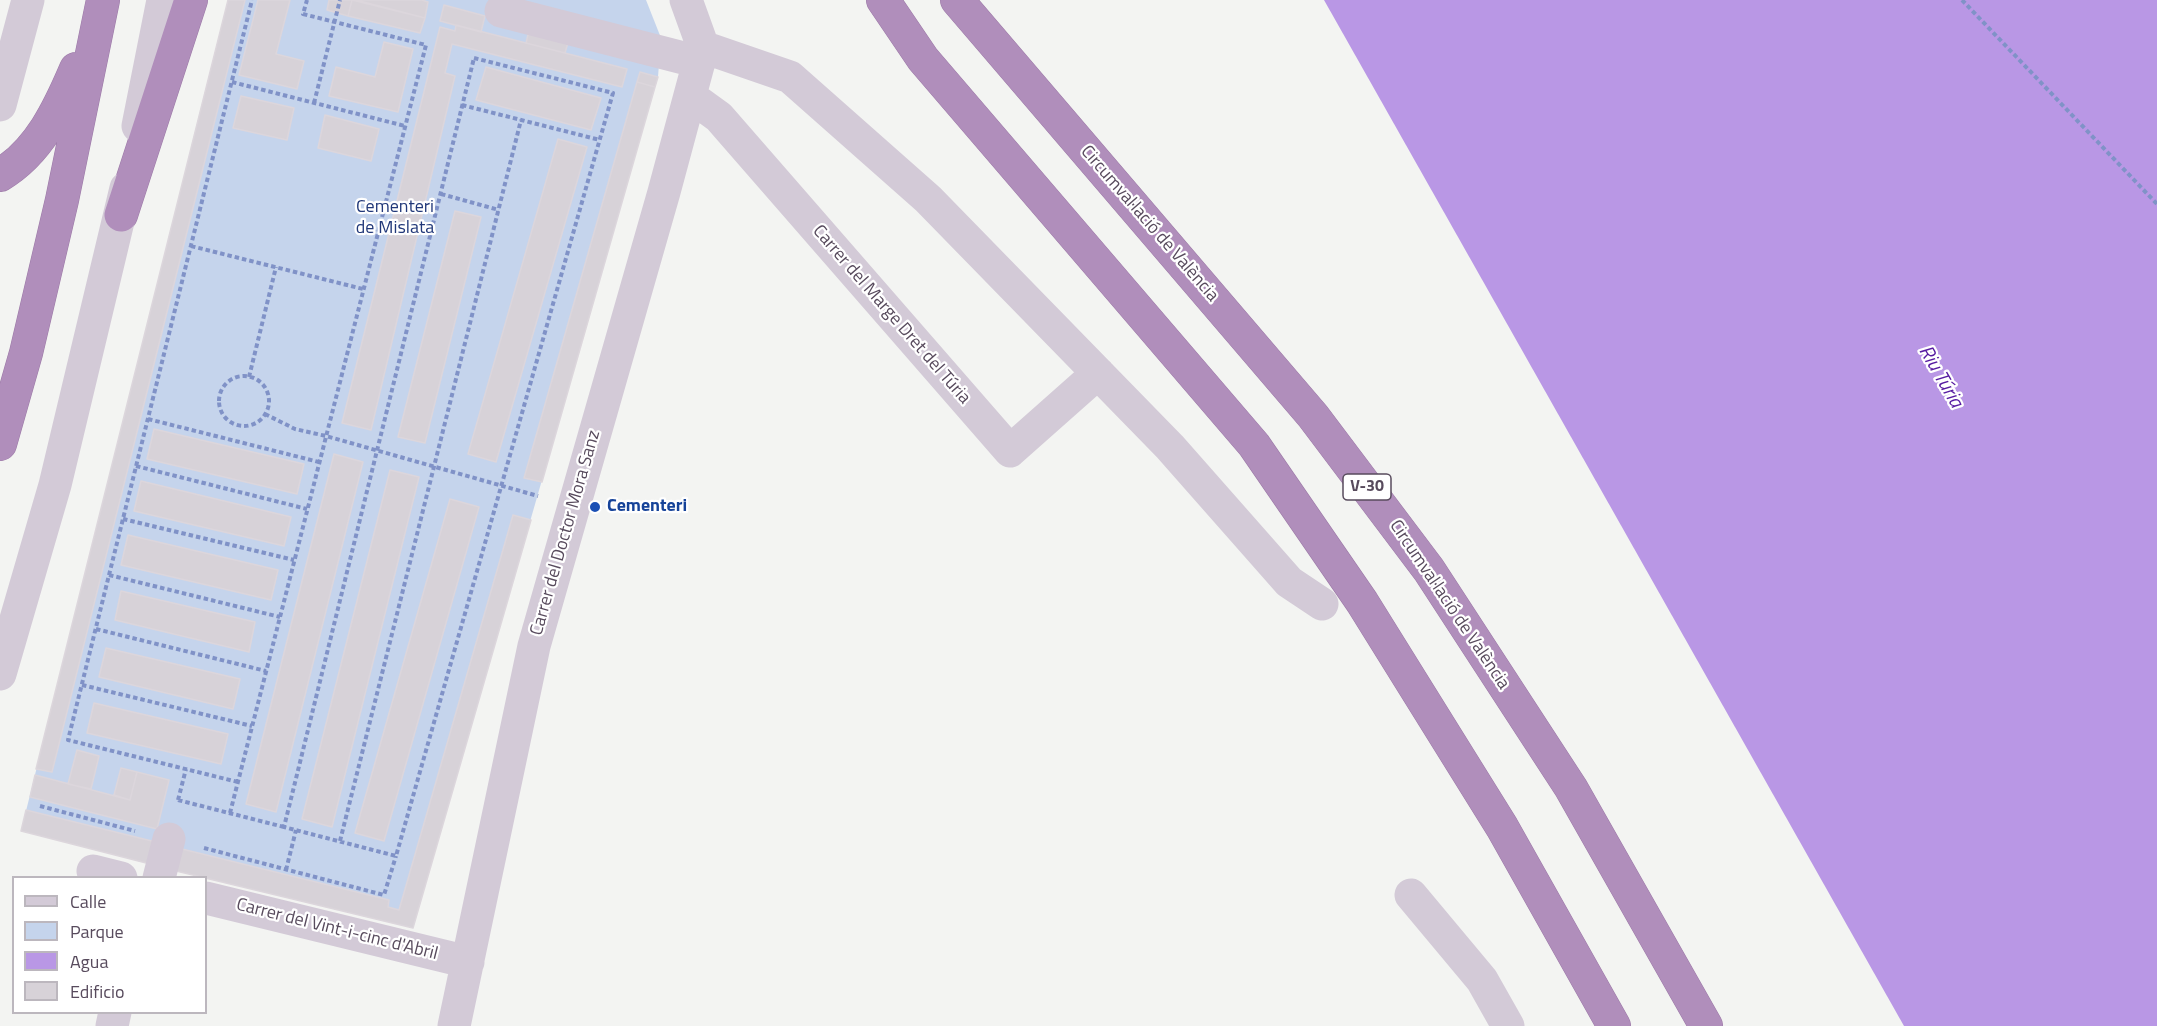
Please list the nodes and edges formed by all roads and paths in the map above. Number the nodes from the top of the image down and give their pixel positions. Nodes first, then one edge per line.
1 (28, 0) edge
2 (163, 0) edge
3 (190, 0) edge
4 (252, 0) edge
5 (307, 0) edge
6 (340, 0) edge
7 (686, 0) edge
8 (866, 0) edge
9 (883, 0) edge
10 (957, 0) edge
11 (1962, 0) edge
12 (102, 4) edge
13 (501, 11) dead end
14 (334, 22) junction
15 (701, 55) junction
16 (923, 59) junction
17 (232, 82) junction
18 (690, 96) junction
19 (314, 103) junction
20 (0, 105) edge
21 (462, 105) junction
22 (521, 120) junction
23 (405, 126) junction
24 (600, 141) junction
25 (0, 175) edge
26 (441, 194) junction
27 (2157, 204) edge
28 (498, 210) junction
29 (121, 215) junction
30 (191, 246) junction
31 (276, 267) junction
32 (363, 288) junction
33 (1098, 373) junction
34 (249, 377) junction
35 (265, 414) junction
36 (148, 419) junction
37 (326, 436) junction
38 (0, 444) edge
39 (377, 451) junction
40 (319, 462) junction
41 (136, 466) junction
42 (434, 466) junction
43 (501, 486) junction
44 (538, 496) dead end
45 (308, 509) junction
46 (123, 519) junction
47 (294, 560) junction
48 (109, 575) junction
49 (1322, 604) dead end
50 (280, 617) junction
51 (96, 629) junction
52 (266, 671) junction
53 (0, 675) edge
54 (82, 685) junction
55 (252, 726) junction
56 (238, 782) junction
57 (178, 800) dead end
58 (40, 806) dead end
59 (230, 813) junction
60 (284, 827) junction
61 (296, 830) junction
62 (169, 839) junction
63 (340, 842) junction
64 (396, 856) junction
65 (286, 870) junction
66 (160, 876) edge
67 (1411, 895) dead end
68 (207, 898) edge
69 (468, 962) junction
70 (454, 1026) edge
71 (1508, 1026) edge
72 (1614, 1026) edge
73 (1706, 1026) edge

1 - 20 street
2 - 29 street
3 - 29 highway
4 - 17 path
5 - 14 path
6 - 14 path
7 - 15 street
8 - 16 highway
9 - 16 highway
10 - 73 highway, Circumval·lació de València / V-30
11 - 27 path
12 - 25 highway
12 - 38 highway
13 - 15 street
14 - 19 path
14 - 23 path
15 - 18 street, Carrer del Doctor Mora Sanz
15 - 33 street
16 - 72 highway
17 - 19 path
17 - 30 path
18 - 33 street, Carrer del Marge Dret del Túria
18 - 69 street, Carrer del Doctor Mora Sanz
19 - 23 path
21 - 22 path
21 - 24 path
21 - 26 path
22 - 24 path
22 - 28 path
23 - 32 path
24 - 43 path
26 - 28 path
26 - 39 path
28 - 42 path
29 - 53 street
30 - 31 path
30 - 36 path
31 - 32 path
31 - 34 path
32 - 37 path
33 - 49 street
34 - 35 path
34 - 35 path
35 - 37 path
36 - 40 path
36 - 41 path
37 - 39 path
37 - 40 path
39 - 42 path
39 - 60 path
40 - 45 path
41 - 45 path
41 - 46 path
42 - 43 path
42 - 63 path
43 - 44 path
43 - 64 path
45 - 47 path
46 - 47 path
46 - 48 path
47 - 50 path
48 - 50 path
48 - 51 path
50 - 52 path
51 - 52 path
51 - 54 path
52 - 55 path
54 - 55 path
54 - 56 path
55 - 56 path
56 - 59 path
57 - 59 path
58 - 62 path
59 - 60 path
60 - 61 path
61 - 63 path
61 - 65 path
62 - 65 path
62 - 66 street
63 - 64 path
64 - 65 path
67 - 71 street
68 - 69 street, Carrer del Vint-i-cinc d'Abril
69 - 70 street, Carrer del Doctor Mora Sanz

